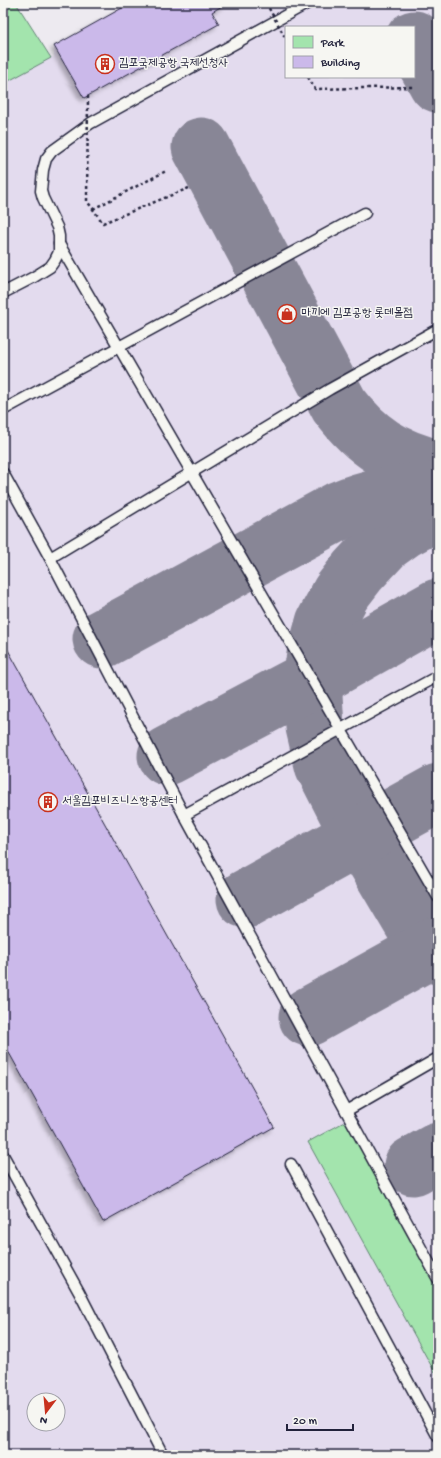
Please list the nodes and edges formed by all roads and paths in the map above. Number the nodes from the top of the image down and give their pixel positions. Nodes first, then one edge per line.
1 (266, 3) edge
2 (308, 3) edge
3 (285, 37) edge
4 (310, 78) edge
5 (414, 87) dead end
6 (88, 96) dead end
7 (166, 171) dead end
8 (189, 188) dead end
9 (93, 209) junction
10 (365, 213) dead end
11 (59, 244) junction
12 (3, 293) edge
13 (438, 329) edge
14 (119, 346) junction
15 (3, 410) edge
16 (192, 472) junction
17 (3, 473) edge
18 (50, 558) junction
19 (438, 676) edge
20 (341, 729) junction
21 (184, 815) junction
22 (438, 897) edge
23 (438, 1058) edge
24 (346, 1111) junction
25 (3, 1155) edge
26 (291, 1164) dead end
27 (438, 1279) edge
28 (438, 1437) edge
29 (163, 1455) edge

1 - 3 path, bridge
2 - 11 lane
4 - 5 path
6 - 9 path, bridge
7 - 9 path, bridge
8 - 9 path, bridge
10 - 14 lane
11 - 12 lane
11 - 14 lane
13 - 16 lane
14 - 15 lane
14 - 16 lane
16 - 18 lane
16 - 20 lane
17 - 18 lane
18 - 21 lane
19 - 20 lane
20 - 21 lane
20 - 22 lane
21 - 24 lane
23 - 24 lane
24 - 27 lane
25 - 29 lane
26 - 28 lane

